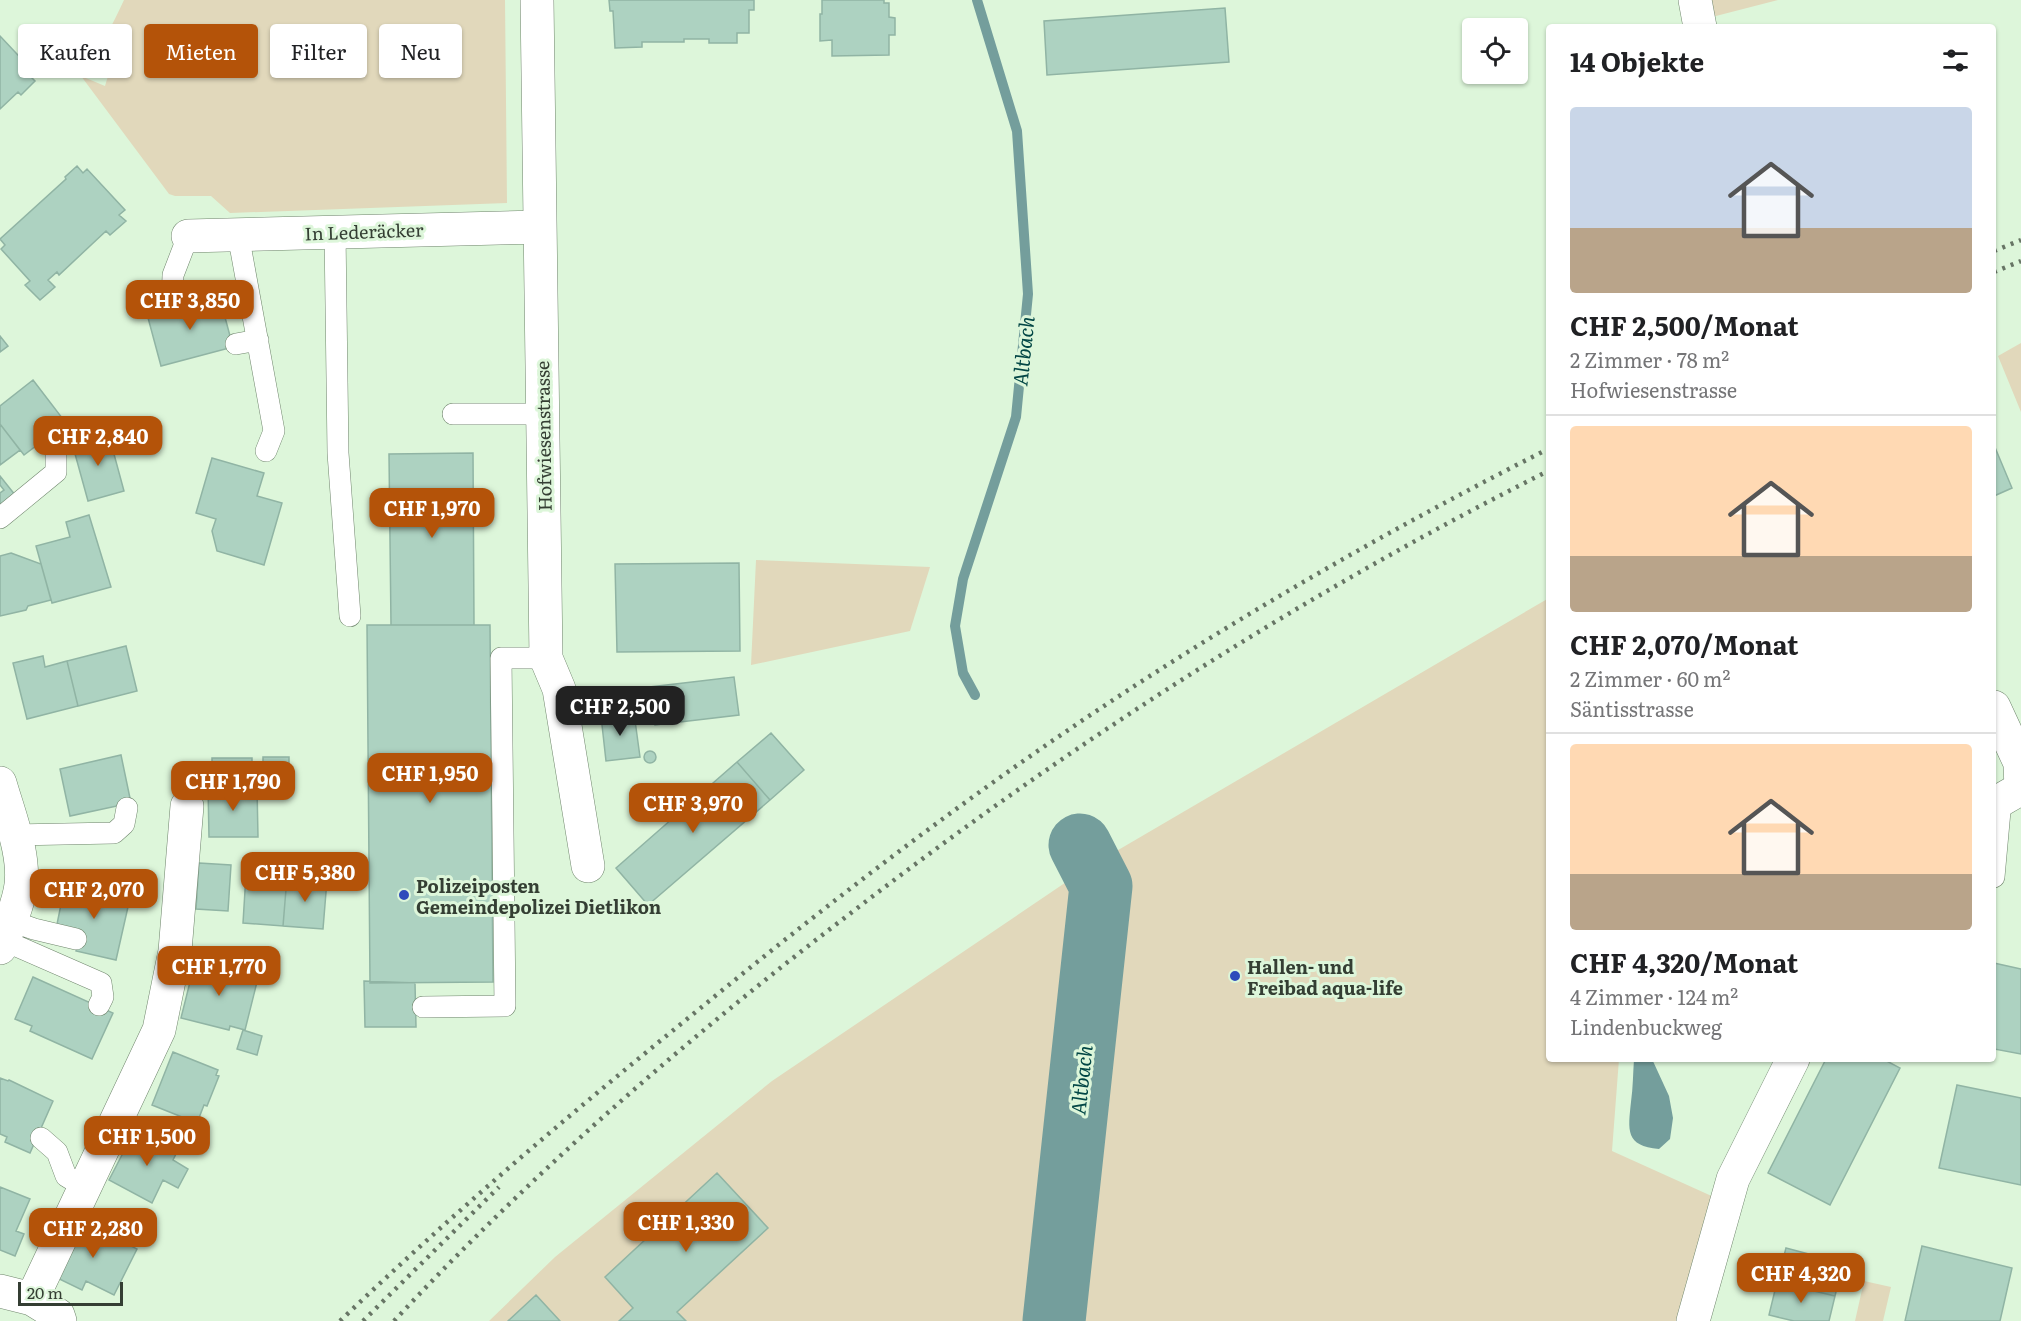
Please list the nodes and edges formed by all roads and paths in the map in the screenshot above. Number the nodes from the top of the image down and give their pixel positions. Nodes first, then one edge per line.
1 (537, 0) edge
2 (1695, 0) edge
3 (1699, 24) edge
4 (540, 227) junction
5 (335, 232) junction
6 (238, 234) junction
7 (188, 236) joint
8 (172, 304) dead end
9 (258, 340) junction
10 (236, 344) dead end
11 (453, 414) dead end
12 (543, 414) junction
13 (266, 451) dead end
14 (56, 453) dead end
15 (0, 518) edge
16 (350, 616) dead end
17 (546, 658) junction
18 (1996, 710) edge
19 (0, 783) edge
20 (2009, 796) edge
21 (187, 806) dead end
22 (127, 808) dead end
23 (14, 835) junction
24 (588, 866) dead end
25 (1996, 866) edge
26 (5, 936) edge
27 (76, 939) dead end
28 (99, 1005) dead end
29 (423, 1007) dead end
30 (1792, 1062) edge
31 (41, 1137) dead end
32 (84, 1187) junction
33 (0, 1291) edge
34 (32, 1299) junction
35 (60, 1321) edge
36 (1693, 1321) edge

1 - 4 street, Hofwiesenstrasse
2 - 3 street
4 - 5 street, In Lederäcker
4 - 12 street, Hofwiesenstrasse
5 - 6 street, In Lederäcker
5 - 16 lane
6 - 7 street, In Lederäcker
6 - 9 lane
7 - 8 lane
9 - 10 lane
9 - 13 lane
11 - 12 lane
12 - 17 street, Hofwiesenstrasse
14 - 15 lane
17 - 24 street, Hofwiesenstrasse
17 - 29 lane
18 - 20 street
19 - 23 street
20 - 25 lane
21 - 32 street
22 - 23 lane
23 - 26 street
26 - 27 lane
26 - 28 lane
30 - 36 street
31 - 32 lane
32 - 34 street
33 - 34 street
34 - 35 street

